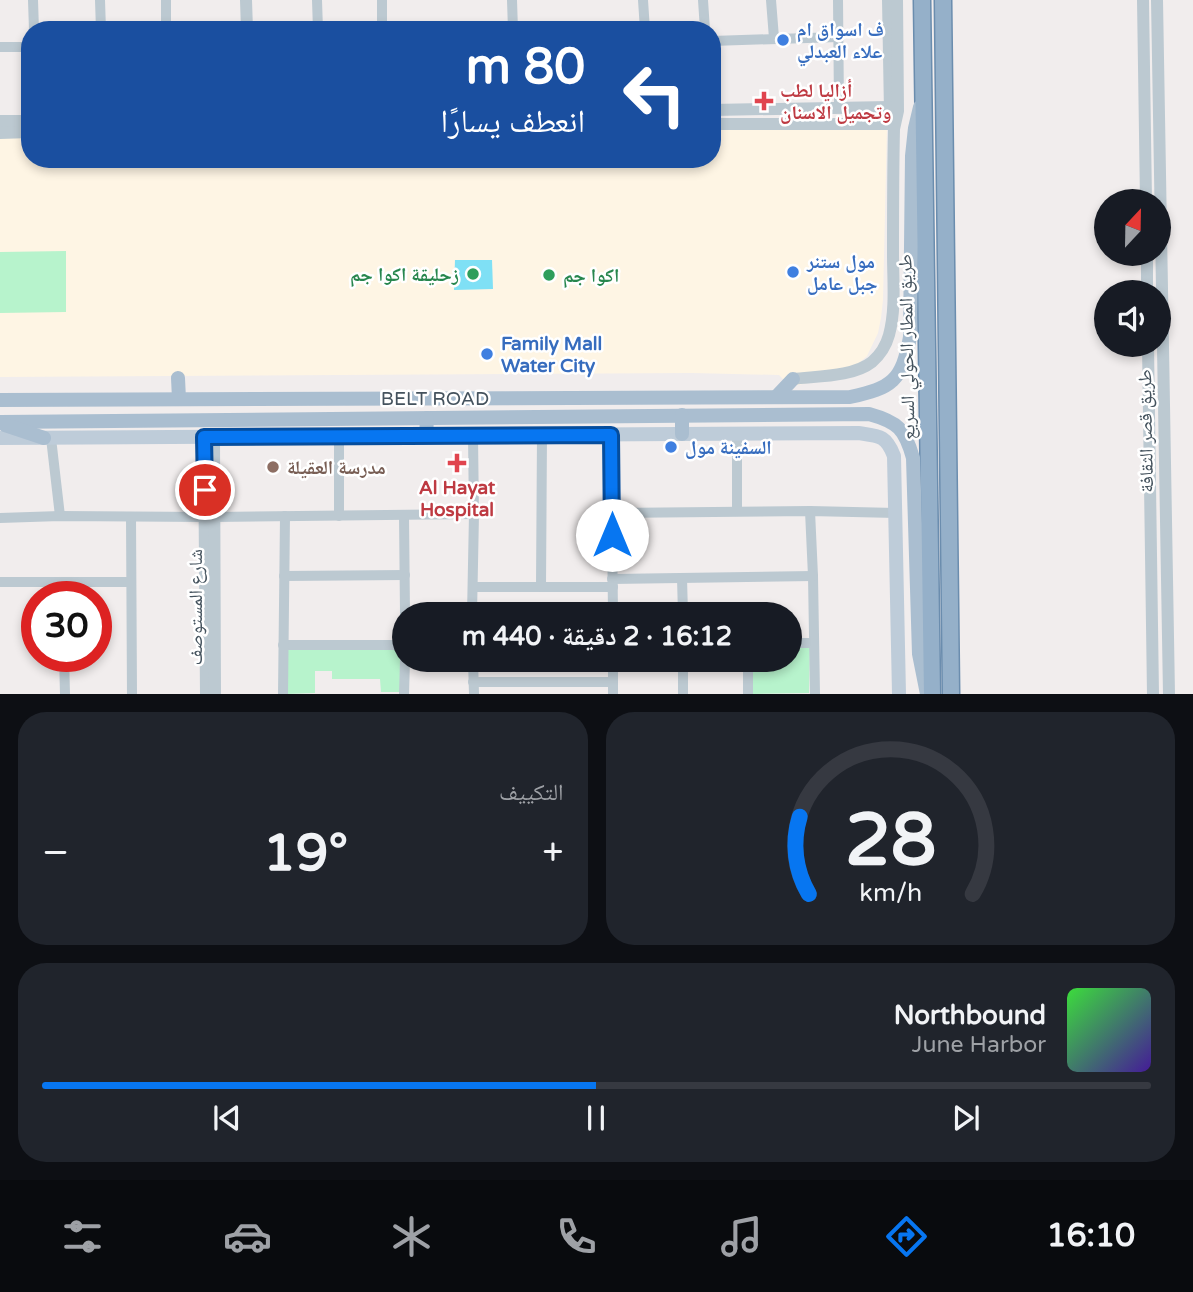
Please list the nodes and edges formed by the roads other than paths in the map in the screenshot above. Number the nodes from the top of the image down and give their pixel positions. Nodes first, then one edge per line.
1 (33, 0) edge
2 (100, 0) edge
3 (166, 0) edge
4 (246, 0) edge
5 (317, 0) edge
6 (382, 0) edge
7 (512, 0) edge
8 (643, 0) edge
9 (703, 0) edge
10 (771, 0) edge
11 (838, 0) edge
12 (888, 0) edge
13 (897, 0) edge
14 (922, 0) edge
15 (943, 0) edge
16 (1143, 0) edge
17 (1157, 0) edge
18 (34, 21) edge
19 (101, 21) edge
20 (166, 21) edge
21 (247, 21) edge
22 (318, 21) edge
23 (382, 21) edge
24 (513, 21) edge
25 (644, 21) edge
26 (704, 21) edge
27 (838, 37) junction
28 (774, 38) junction
29 (721, 41) edge
30 (0, 47) edge
31 (21, 47) edge
32 (923, 95) junction
33 (890, 107) junction
34 (839, 108) junction
35 (796, 109) junction
36 (721, 110) edge
37 (0, 121) edge
38 (21, 121) edge
39 (721, 124) edge
40 (795, 124) junction
41 (893, 127) junction
42 (0, 132) edge
43 (21, 132) edge
44 (1146, 189) edge
45 (1148, 357) edge
46 (178, 379) dead end
47 (793, 379) joint
48 (776, 397) junction
49 (179, 399) junction
50 (293, 399) junction
51 (331, 399) junction
52 (0, 400) edge
53 (682, 415) junction
54 (293, 418) junction
55 (331, 418) junction
56 (427, 418) junction
57 (0, 423) edge
58 (737, 434) junction
59 (542, 435) junction
60 (611, 435) junction
61 (682, 435) junction
62 (339, 436) junction
63 (426, 436) junction
64 (473, 436) junction
65 (209, 437) junction
66 (0, 438) edge
67 (47, 438) junction
68 (737, 511) junction
69 (810, 511) junction
70 (612, 513) junction
71 (896, 513) junction
72 (474, 514) junction
73 (60, 516) junction
74 (285, 516) junction
75 (339, 516) junction
76 (404, 516) junction
77 (131, 517) junction
78 (209, 517) junction
79 (0, 518) edge
80 (405, 575) junction
81 (284, 576) junction
82 (813, 576) junction
83 (682, 578) junction
84 (0, 582) edge
85 (21, 582) edge
86 (112, 582) edge
87 (131, 582) junction
88 (612, 583) junction
89 (472, 587) junction
90 (541, 587) junction
91 (405, 602) edge
92 (472, 602) edge
93 (613, 602) edge
94 (683, 602) edge
95 (802, 643) edge
96 (813, 643) junction
97 (284, 645) junction
98 (392, 645) edge
99 (210, 668) junction
100 (65, 672) edge
101 (405, 672) edge
102 (473, 672) edge
103 (613, 672) edge
104 (683, 672) edge
105 (748, 672) edge
106 (473, 682) junction
107 (613, 682) junction
108 (65, 694) edge
109 (132, 694) edge
110 (206, 694) edge
111 (215, 694) edge
112 (283, 694) edge
113 (404, 694) edge
114 (474, 694) edge
115 (613, 694) edge
116 (683, 694) edge
117 (748, 694) edge
118 (815, 694) edge
119 (899, 694) edge
120 (929, 694) edge
121 (951, 694) edge
122 (1153, 694) edge
123 (1169, 694) edge

1 - 18 street
2 - 19 street
3 - 20 street
4 - 21 street
5 - 22 street
6 - 23 street
7 - 24 street
8 - 25 street
9 - 26 street
10 - 28 street
11 - 27 street
12 - 33 street
13 - 41 street
14 - 32 highway, طريق المطار الحولي السريع
15 - 121 highway, طريق المطار الحولي السريع
16 - 44 street
17 - 123 street, طريق قصر الثقافة
27 - 28 street
27 - 34 street
28 - 29 street
30 - 31 street
32 - 48 main road, BELT ROAD
32 - 120 highway, طريق المطار الحولي السريع
33 - 34 street
33 - 41 street
34 - 35 street
35 - 36 street
35 - 40 street
37 - 38 street
39 - 40 street
40 - 41 street
41 - 47 street
42 - 43 street
45 - 122 street, طريق قصر الثقافة
46 - 49 main road
47 - 48 main road
48 - 51 main road, BELT ROAD
49 - 50 main road, BELT ROAD
49 - 52 main road, BELT ROAD
50 - 51 main road, BELT ROAD
50 - 54 main road
51 - 55 main road
53 - 56 main road, BELT ROAD
53 - 61 main road
53 - 120 main road, BELT ROAD
54 - 55 main road, BELT ROAD
54 - 57 main road, BELT ROAD
55 - 56 main road, BELT ROAD
56 - 63 main road
57 - 67 main road
58 - 61 main road
58 - 68 street
58 - 71 main road
59 - 60 main road
59 - 64 main road
59 - 90 street
60 - 61 main road
60 - 70 street
62 - 63 main road
62 - 65 main road
62 - 75 street
63 - 64 main road
64 - 72 street
65 - 67 main road
65 - 78 street, شارع المستوصف
66 - 67 main road
67 - 73 street
68 - 69 street
68 - 70 street
69 - 71 street
69 - 82 street
70 - 88 street
71 - 119 main road
72 - 76 street
72 - 89 street
73 - 77 street
73 - 79 street
74 - 75 street
74 - 78 street
74 - 81 street
75 - 76 street
76 - 80 street
77 - 78 street
77 - 87 street
78 - 99 street, شارع المستوصف
80 - 81 street
80 - 91 street
81 - 97 street
82 - 83 street
82 - 96 street
83 - 88 street
83 - 94 street
84 - 85 street
86 - 87 street
87 - 109 street
88 - 90 street
88 - 93 street
89 - 90 street
89 - 92 street
95 - 96 street
96 - 118 street
97 - 98 street
97 - 112 street
99 - 110 street, شارع المستوصف
99 - 111 street, شارع المستوصف
100 - 108 street
101 - 113 street
102 - 106 street
103 - 107 street
104 - 116 street
105 - 117 street
106 - 107 street
106 - 114 street
107 - 115 street

